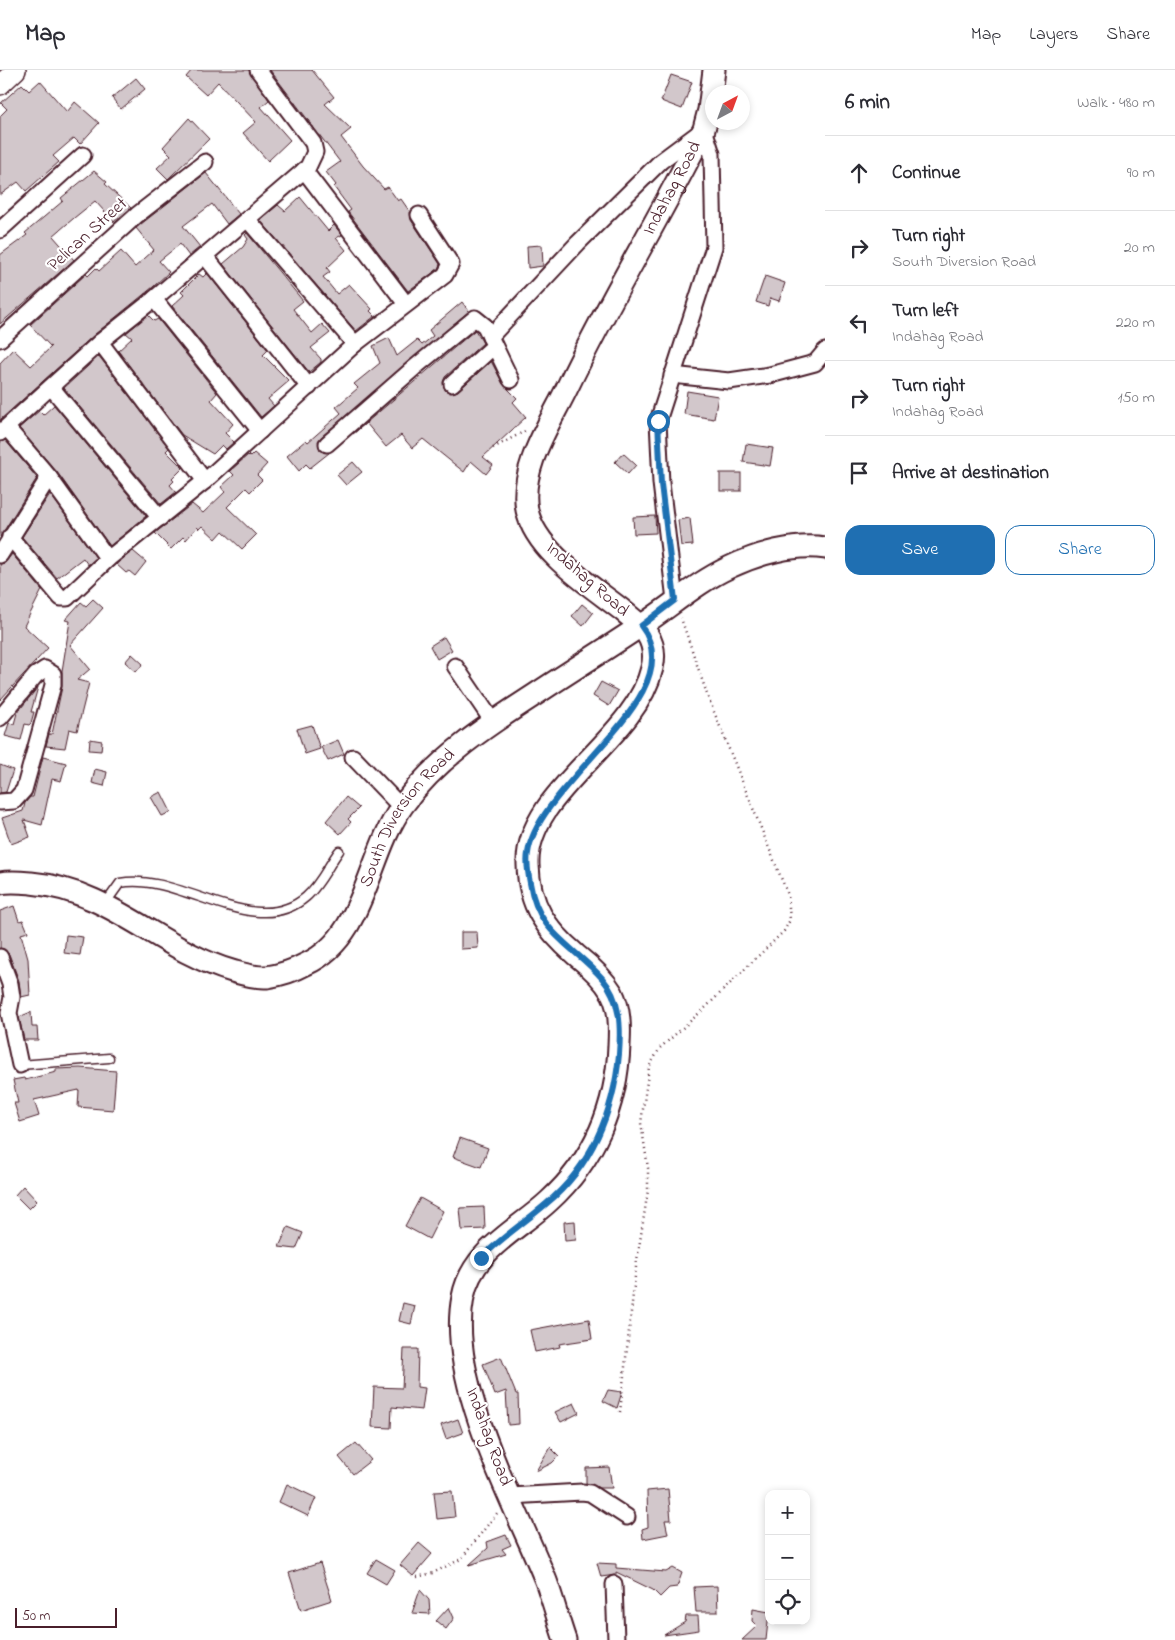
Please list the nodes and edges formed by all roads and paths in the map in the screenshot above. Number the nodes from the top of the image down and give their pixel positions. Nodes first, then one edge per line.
1 (16, 70) edge
2 (258, 70) edge
3 (714, 70) edge
4 (0, 85) edge
5 (704, 129) junction
6 (83, 155) dead end
7 (204, 162) dead end
8 (304, 170) junction
9 (419, 215) dead end
10 (248, 220) junction
11 (0, 230) edge
12 (205, 256) junction
13 (154, 299) junction
14 (406, 304) junction
15 (0, 339) edge
16 (100, 342) junction
17 (492, 342) junction
18 (355, 344) junction
19 (825, 351) edge
20 (672, 375) junction
21 (511, 380) dead end
22 (452, 384) dead end
23 (52, 387) junction
24 (309, 387) junction
25 (4, 431) edge
26 (260, 431) junction
27 (327, 444) dead end
28 (49, 477) junction
29 (205, 481) junction
30 (160, 518) junction
31 (10, 537) junction
32 (825, 548) edge
33 (0, 555) edge
34 (108, 560) junction
35 (675, 600) junction
36 (641, 626) junction
37 (455, 666) dead end
38 (0, 718) edge
39 (493, 722) junction
40 (353, 757) dead end
41 (7, 801) edge
42 (401, 807) junction
43 (339, 851) dead end
44 (0, 884) edge
45 (105, 904) junction
46 (0, 957) edge
47 (4, 1014) edge
48 (109, 1058) dead end
49 (20, 1065) joint
50 (620, 1412) dead end
51 (510, 1496) junction
52 (627, 1517) dead end
53 (417, 1577) dead end
54 (614, 1584) dead end
55 (565, 1640) edge
56 (616, 1640) edge

1 - 4 street
2 - 8 street
3 - 5 main road, Indahag Road
5 - 17 street
5 - 20 street
5 - 36 main road, Indahag Road
6 - 11 street
7 - 15 street, Pelican Street
8 - 10 street
8 - 14 street
9 - 14 street
10 - 12 street
10 - 18 street
12 - 13 street
12 - 24 street
13 - 16 street
13 - 26 street
14 - 18 street
16 - 23 street
16 - 29 street
17 - 21 street
17 - 22 street
17 - 27 street
18 - 24 street
19 - 20 street
20 - 35 street
23 - 25 street
23 - 30 street
24 - 26 street
25 - 28 street
26 - 29 street
28 - 31 street
28 - 34 street
29 - 30 street
30 - 34 street
31 - 33 street
31 - 34 street
32 - 35 main road, South Diversion Road
35 - 36 main road, South Diversion Road
35 - 50 path
36 - 39 main road, South Diversion Road
36 - 51 main road, Indahag Road
37 - 39 street
38 - 41 street
39 - 42 main road, South Diversion Road
40 - 42 street
42 - 45 main road, South Diversion Road
43 - 45 lane
44 - 45 main road, South Diversion Road
46 - 47 street
47 - 49 street
48 - 49 lane
51 - 52 street
51 - 53 path
51 - 55 main road, Indahag Road
54 - 56 street

